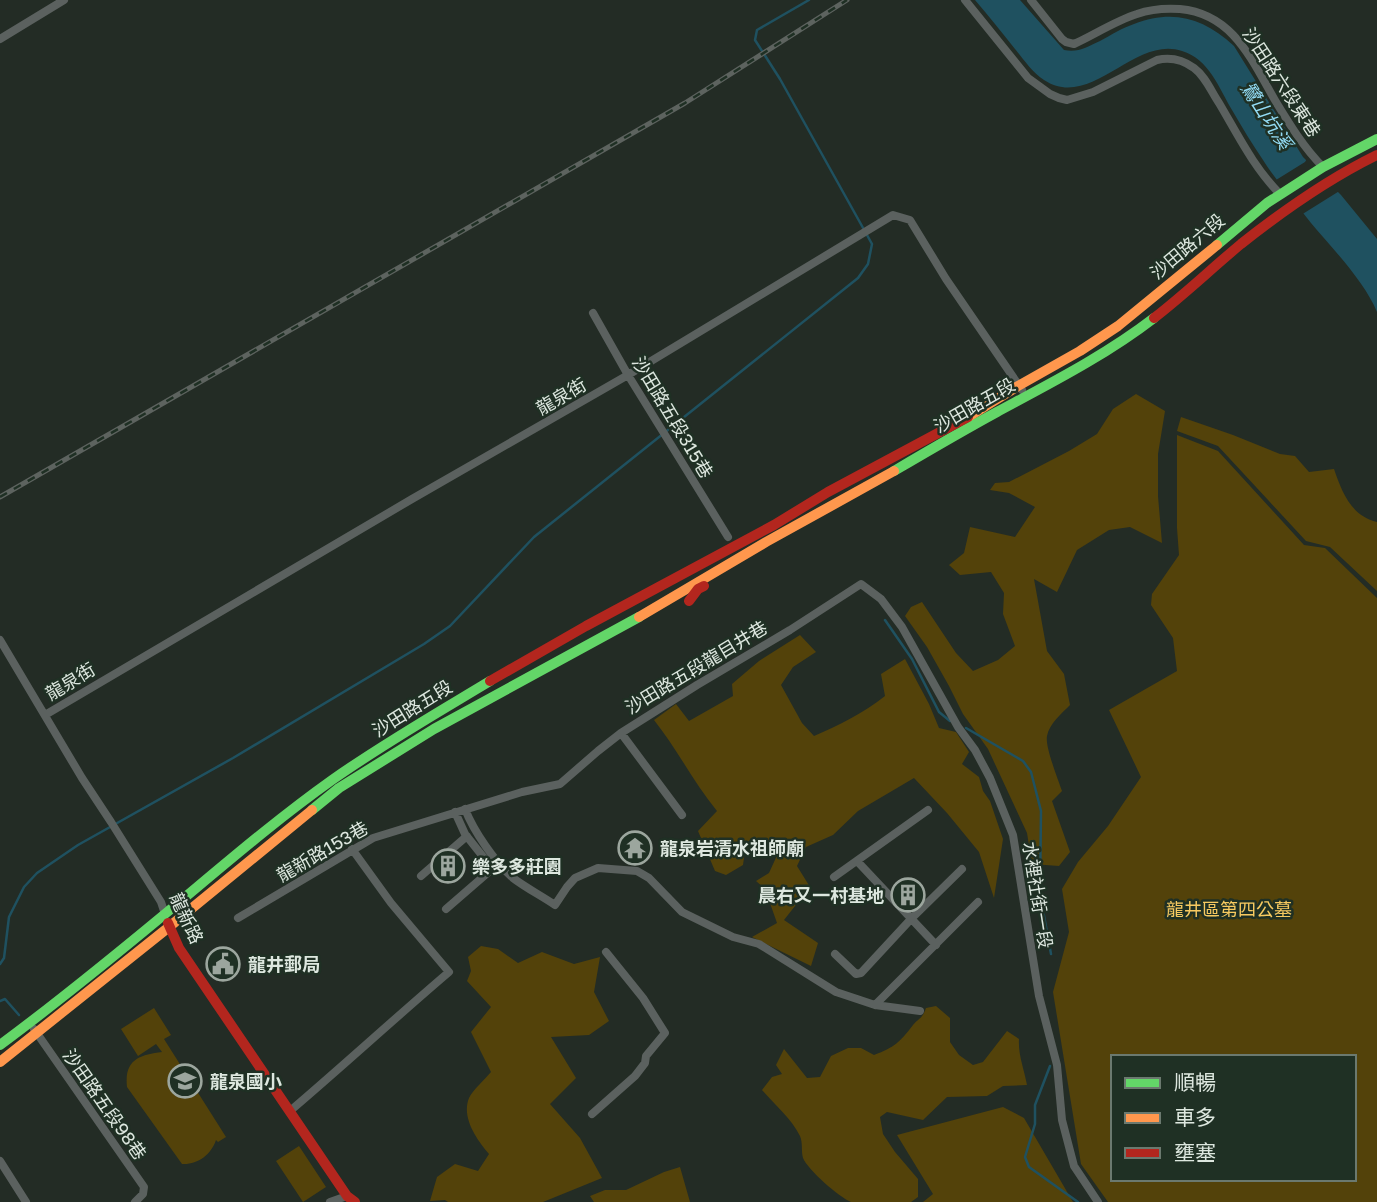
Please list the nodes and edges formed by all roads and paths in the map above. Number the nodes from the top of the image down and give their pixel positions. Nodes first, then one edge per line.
1 (64, 0) edge
2 (965, 0) edge
3 (1031, 0) edge
4 (0, 39) edge
5 (1377, 139) edge
6 (1377, 155) edge
7 (1322, 168) junction
8 (1280, 194) junction
9 (593, 313) dead end
10 (1118, 326) joint
11 (1128, 338) joint
12 (628, 376) junction
13 (1018, 386) junction
14 (1026, 396) junction
15 (954, 426) junction
16 (884, 461) junction
17 (911, 466) junction
18 (839, 503) junction
19 (730, 544) junction
20 (763, 544) junction
21 (861, 584) joint
22 (694, 585) junction
23 (0, 639) edge
24 (521, 663) junction
25 (529, 678) junction
26 (45, 715) junction
27 (621, 733) junction
28 (341, 780) junction
29 (554, 786) joint
30 (465, 809) junction
31 (928, 810) dead end
32 (455, 812) junction
33 (682, 815) dead end
34 (467, 836) junction
35 (352, 849) junction
36 (857, 861) junction
37 (962, 869) dead end
38 (421, 876) dead end
39 (834, 877) dead end
40 (978, 902) dead end
41 (446, 909) dead end
42 (165, 914) junction
43 (238, 918) dead end
44 (911, 919) junction
45 (169, 927) junction
46 (936, 944) junction
47 (606, 952) dead end
48 (835, 954) dead end
49 (875, 1004) junction
50 (920, 1011) dead end
51 (30, 1023) junction
52 (37, 1033) junction
53 (0, 1045) edge
54 (0, 1062) edge
55 (290, 1111) junction
56 (592, 1114) dead end
57 (0, 1161) edge
58 (351, 1199) edge
59 (26, 1202) edge
60 (135, 1202) edge
61 (330, 1202) edge
62 (1098, 1202) edge

1 - 4 street
2 - 8 street
3 - 7 street, 沙田路六段東巷
5 - 7 street
6 - 11 street, 沙田路六段
7 - 8 street, 沙田路六段
8 - 10 street, 沙田路六段
9 - 12 street, 沙田路五段315巷
10 - 13 street, 沙田路五段
11 - 14 street, 沙田路五段
12 - 13 street, 龍泉街
12 - 19 street, 沙田路五段315巷
12 - 26 street, 龍泉街
13 - 14 street, 龍泉街
13 - 15 street, 沙田路五段
14 - 17 street, 沙田路五段
15 - 16 street, 沙田路五段
15 - 17 street
16 - 18 street, 沙田路五段
16 - 19 street, 沙田路五段
17 - 18 street, 沙田路五段
18 - 20 street, 沙田路五段
19 - 22 street
19 - 24 street, 沙田路五段
20 - 22 street, 沙田路五段
20 - 22 street
21 - 27 street, 沙田路五段龍目井巷
21 - 62 street, 水裡社街一段
22 - 25 street, 沙田路五段
23 - 26 street, 龍新路
24 - 25 street
24 - 28 street, 沙田路五段
25 - 28 street, 沙田路五段
26 - 42 street, 龍新路
27 - 29 street, 沙田路五段龍目井巷
27 - 33 street
28 - 42 street, 沙田路五段
28 - 45 street, 沙田路五段
29 - 30 street, 龍新路153巷
30 - 32 street, 龍新路153巷
30 - 49 street
31 - 36 street
32 - 34 street
32 - 35 street, 龍新路153巷
34 - 38 street
34 - 41 street
35 - 43 street, 龍新路153巷
35 - 55 street
36 - 39 street
36 - 44 street
37 - 44 street
40 - 46 street
42 - 45 street, 龍新路
42 - 51 street, 沙田路五段
44 - 46 street
44 - 48 street
45 - 52 street, 沙田路五段
45 - 55 street, 龍新路
46 - 49 street
47 - 56 street
49 - 50 street
51 - 52 street, 沙田路五段98巷
51 - 53 street, 沙田路五段
52 - 54 street, 沙田路五段
52 - 60 street, 沙田路五段98巷
55 - 58 street, 龍新路
57 - 59 street
58 - 61 street

